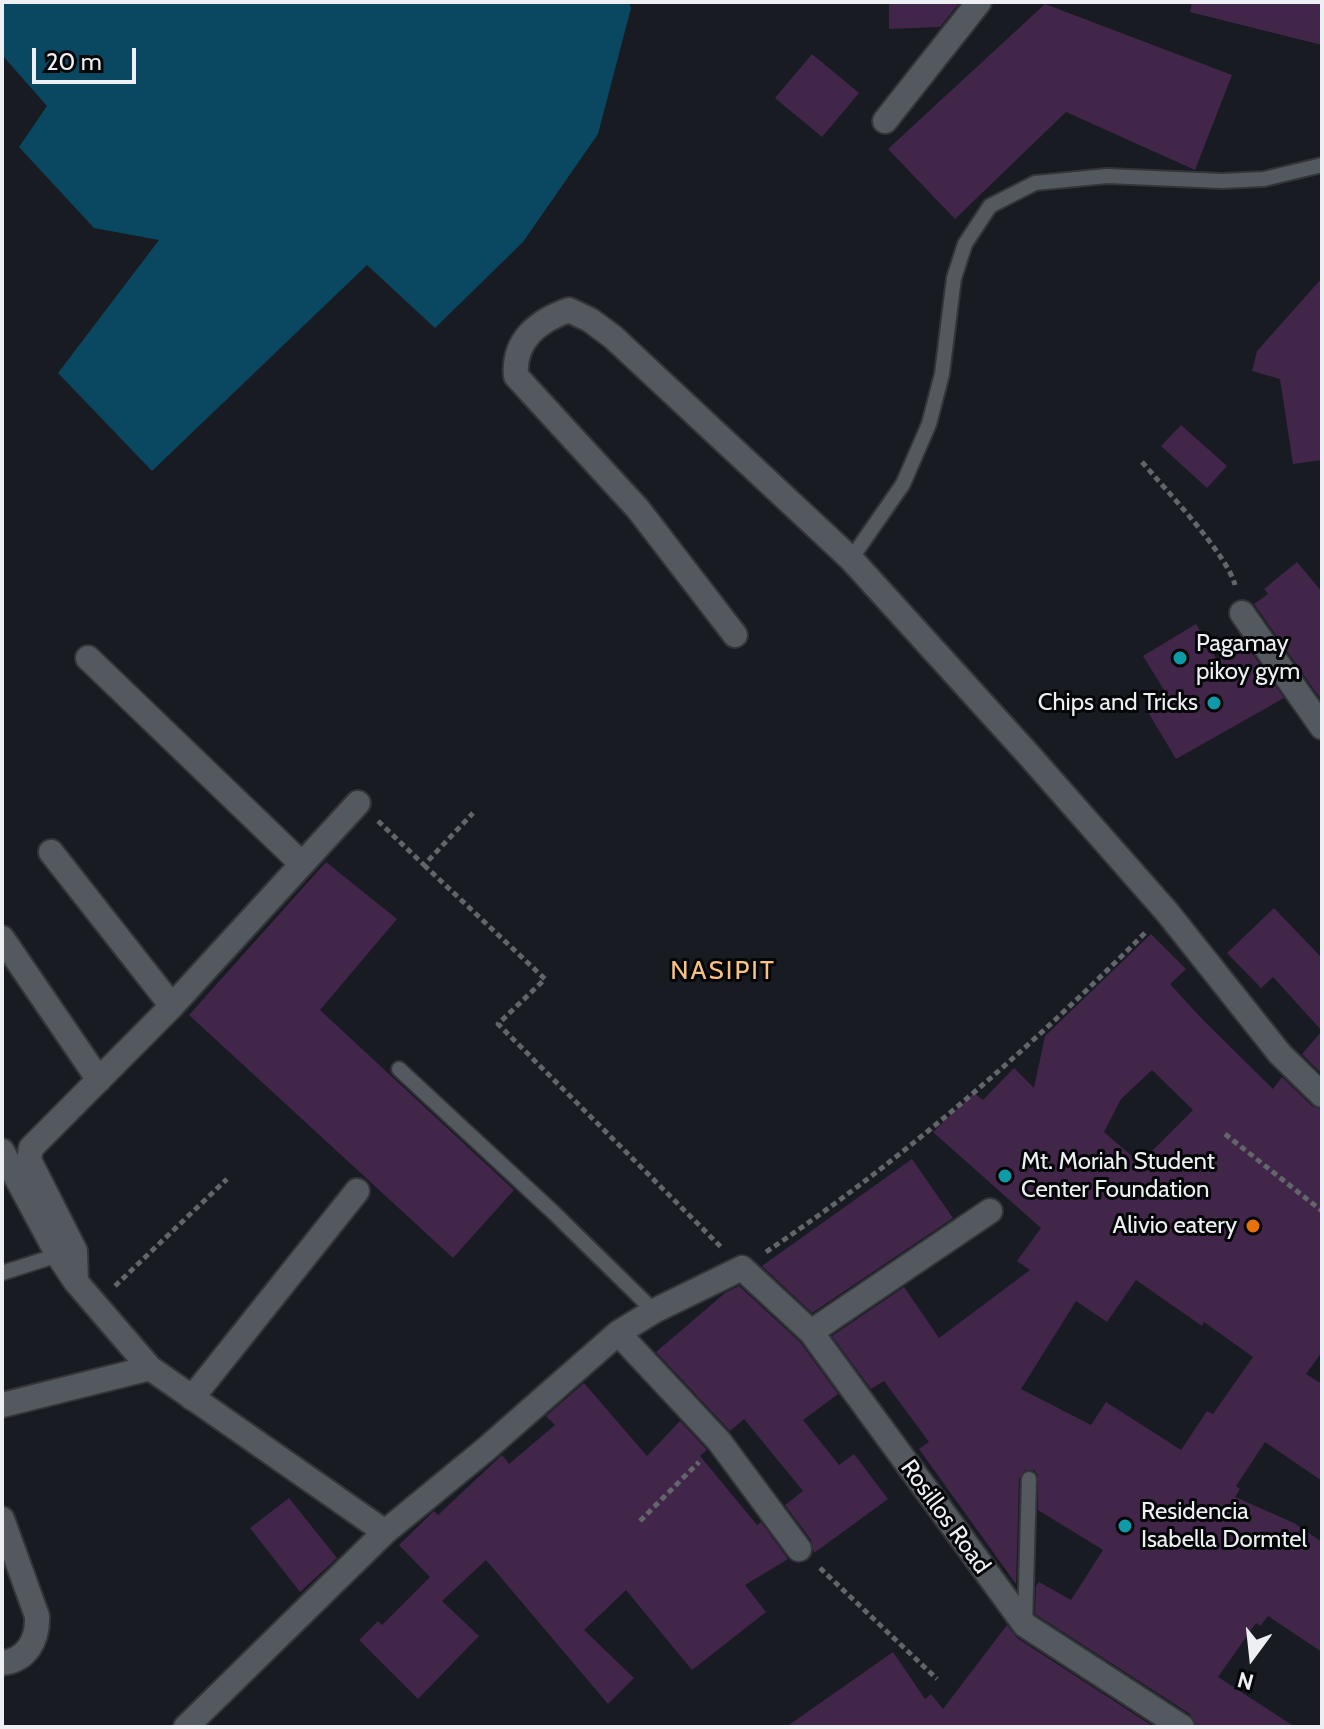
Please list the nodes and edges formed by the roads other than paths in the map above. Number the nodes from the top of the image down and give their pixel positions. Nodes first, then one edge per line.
1 (979, 2) edge
2 (885, 121) dead end
3 (1322, 165) edge
4 (851, 559) junction
5 (1242, 613) road end
6 (735, 635) dead end
7 (88, 658) dead end
8 (1322, 727) edge
9 (358, 803) road end
10 (51, 852) dead end
11 (302, 864) junction
12 (2, 938) edge
13 (172, 1006) junction
14 (399, 1069) dead end
15 (99, 1080) junction
16 (1322, 1095) edge
17 (2, 1151) edge
18 (357, 1191) dead end
19 (990, 1211) dead end
20 (58, 1255) junction
21 (2, 1273) edge
22 (76, 1282) junction
23 (654, 1311) junction
24 (811, 1332) junction
25 (618, 1333) junction
26 (150, 1368) junction
27 (192, 1398) junction
28 (2, 1405) edge
29 (1029, 1479) dead end
30 (2, 1519) edge
31 (385, 1532) junction
32 (799, 1549) road end
33 (1025, 1625) junction
34 (2, 1663) edge
35 (186, 1727) edge
36 (1182, 1727) edge

1 - 2 street
3 - 4 lane
4 - 6 street
4 - 16 street
5 - 8 street
7 - 11 street
9 - 11 street
10 - 13 street
11 - 13 street
12 - 15 street
13 - 15 street
14 - 23 lane
15 - 22 street
17 - 20 street
18 - 27 street
19 - 24 street
20 - 21 lane
20 - 22 street
22 - 26 street
23 - 24 street, Rosillos Road
23 - 25 street
24 - 33 street, Rosillos Road
25 - 31 street
25 - 32 street
26 - 27 street
26 - 28 street
27 - 31 street
29 - 33 lane
30 - 34 street
31 - 35 street
33 - 36 street, Rosillos Road

